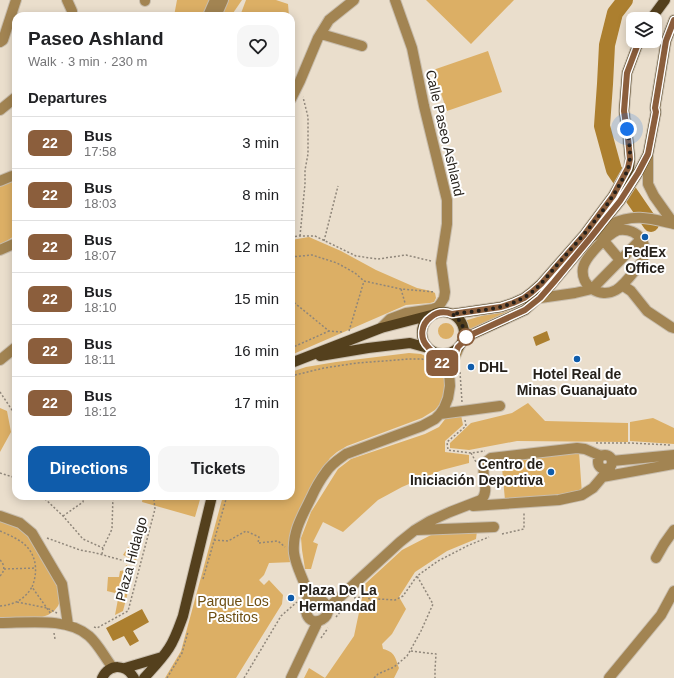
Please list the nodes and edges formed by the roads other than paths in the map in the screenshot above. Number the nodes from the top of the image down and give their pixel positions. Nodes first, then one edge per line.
1 (16, 0) edge
2 (67, 0) edge
3 (215, 0) edge
4 (223, 0) edge
5 (228, 0) edge
6 (354, 0) edge
7 (395, 0) edge
8 (665, 0) edge
9 (12, 12) edge
10 (12, 12) edge
11 (72, 12) edge
12 (210, 12) edge
13 (218, 12) edge
14 (225, 12) edge
15 (656, 12) edge
16 (674, 20) edge
17 (321, 34) junction
18 (0, 42) edge
19 (362, 46) dead end
20 (636, 48) edge
21 (295, 91) edge
22 (12, 100) edge
23 (0, 110) edge
24 (648, 154) junction
25 (12, 176) dead end
26 (0, 181) edge
27 (616, 198) junction
28 (592, 236) junction
29 (12, 237) edge
30 (641, 239) junction
31 (604, 241) junction
32 (0, 242) edge
33 (12, 245) edge
34 (0, 250) edge
35 (620, 260) junction
36 (622, 285) junction
37 (592, 289) junction
38 (540, 298) junction
39 (435, 314) junction
40 (452, 314) junction
41 (381, 328) junction
42 (674, 328) edge
43 (464, 338) junction
44 (458, 347) junction
45 (431, 350) junction
46 (12, 351) edge
47 (0, 360) edge
48 (296, 361) edge
49 (449, 371) junction
50 (500, 406) dead end
51 (440, 414) junction
52 (674, 458) edge
53 (611, 464) junction
54 (602, 478) junction
55 (211, 500) edge
56 (467, 506) junction
57 (0, 516) edge
58 (415, 530) junction
59 (674, 530) edge
60 (495, 532) road end
61 (656, 558) dead end
62 (674, 591) edge
63 (304, 596) junction
64 (674, 602) edge
65 (325, 604) junction
66 (661, 614) junction
67 (318, 621) junction
68 (68, 622) junction
69 (0, 623) edge
70 (165, 653) junction
71 (113, 668) junction
72 (125, 668) junction
73 (102, 677) edge
74 (134, 678) edge
75 (144, 678) edge
76 (155, 678) edge
77 (291, 678) edge
78 (609, 678) edge

1 - 9 street
2 - 11 street
3 - 12 street
4 - 13 street
5 - 14 street
6 - 17 street
7 - 41 street, Calle Paseo Ashland
8 - 15 main road
10 - 18 street
16 - 24 main road
17 - 19 street
17 - 21 street
20 - 27 main road
22 - 23 street
24 - 27 main road
24 - 28 street
25 - 26 street
27 - 28 main road
27 - 40 main road
28 - 38 main road
29 - 32 street
30 - 31 street
30 - 35 street
30 - 36 street
31 - 35 street
31 - 37 street
33 - 34 street
35 - 37 street
36 - 37 street
36 - 42 street
37 - 38 street
38 - 43 main road
39 - 40 main road
39 - 41 main road
39 - 45 main road
40 - 43 main road
41 - 48 main road
43 - 44 main road
44 - 45 main road
44 - 49 street
45 - 48 main road
45 - 49 street
46 - 47 street
49 - 51 street
50 - 51 street
51 - 63 street
52 - 53 street
52 - 54 street
53 - 54 street
53 - 56 street
54 - 56 street
55 - 70 main road
56 - 58 street
57 - 68 street
58 - 60 street
58 - 65 street
59 - 61 street
62 - 66 street
63 - 65 street
63 - 67 street
64 - 66 street
65 - 67 street
66 - 78 street
67 - 77 street
68 - 69 street
68 - 71 street
70 - 72 main road
70 - 75 main road
70 - 76 main road
71 - 72 main road
71 - 73 main road
72 - 74 main road

